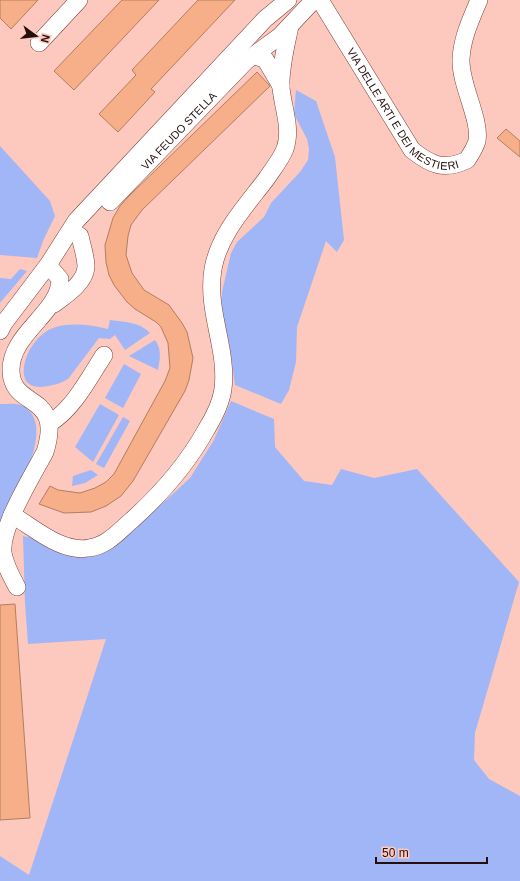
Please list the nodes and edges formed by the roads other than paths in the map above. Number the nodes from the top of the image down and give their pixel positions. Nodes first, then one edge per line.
1 (79, 0) edge
2 (314, 0) edge
3 (320, 0) edge
4 (479, 0) edge
5 (281, 4) edge
6 (290, 26) junction
7 (39, 43) dead end
8 (254, 56) junction
9 (281, 86) junction
10 (80, 236) junction
11 (48, 265) junction
12 (46, 310) junction
13 (0, 331) edge
14 (104, 355) dead end
15 (50, 423) junction
16 (12, 515) junction
17 (1, 544) edge
18 (17, 587) dead end

1 - 7 street
2 - 6 street, VIA FEUDO STELLA
3 - 4 street, VIA DELLE ARTI E DEI MESTIERI
5 - 6 street
5 - 6 street
5 - 11 street, VIA FEUDO STELLA
6 - 8 street, VIA FEUDO STELLA
6 - 9 street
8 - 9 street
8 - 10 street, VIA FEUDO STELLA
9 - 16 street
10 - 11 street, VIA FEUDO STELLA
10 - 12 street
11 - 12 street
11 - 13 street, VIA FEUDO STELLA
12 - 15 street
14 - 15 street
15 - 16 street
16 - 17 street
17 - 18 street

